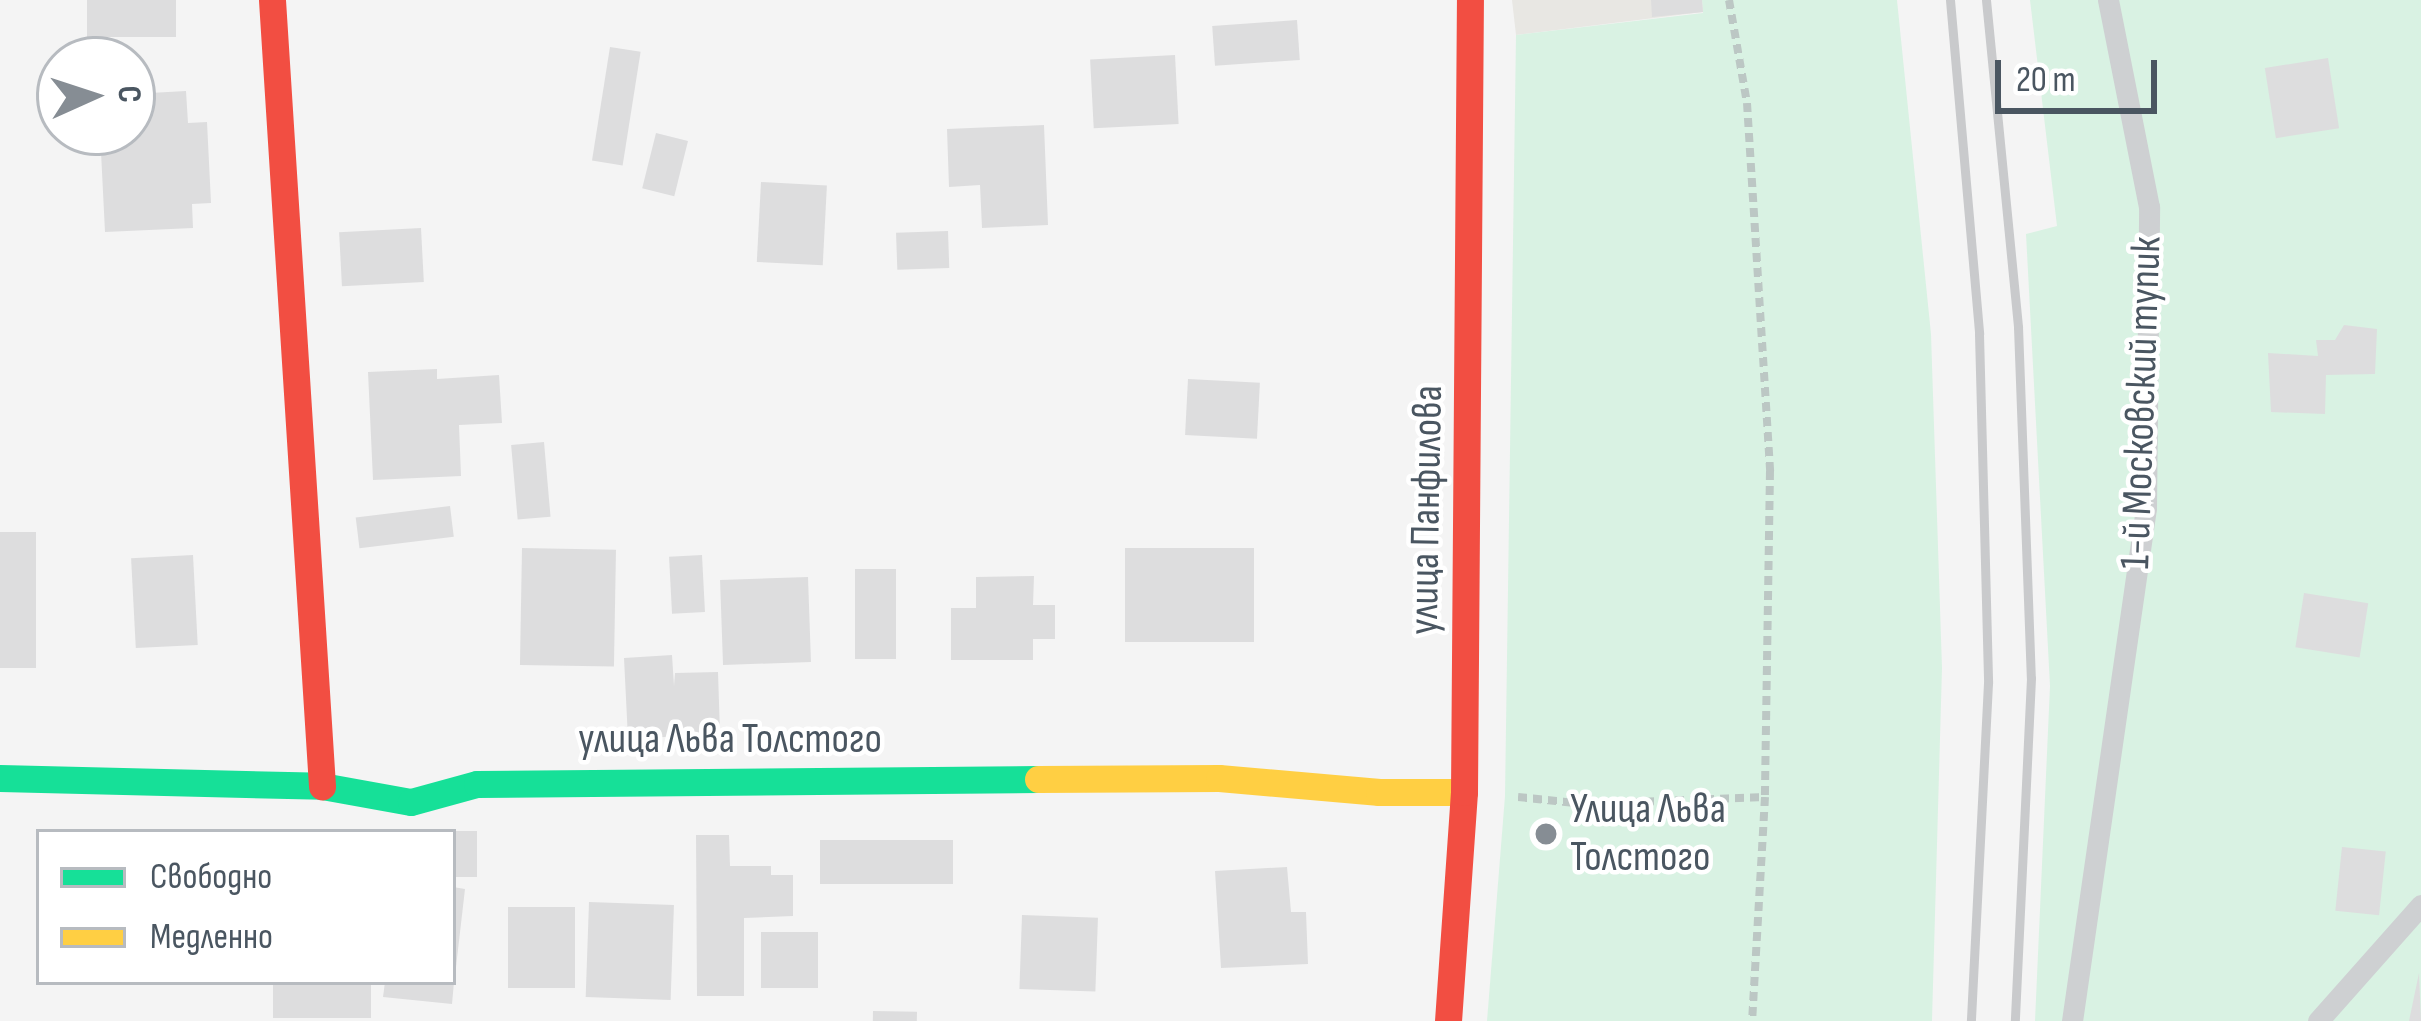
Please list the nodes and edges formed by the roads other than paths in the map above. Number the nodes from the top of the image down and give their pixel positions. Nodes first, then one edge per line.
1 (272, 0) edge
2 (1470, 0) edge
3 (2108, 0) edge
4 (0, 778) edge
5 (322, 786) junction
6 (1464, 793) junction
7 (2421, 905) edge
8 (1448, 1021) edge
9 (2072, 1021) edge
10 (2318, 1021) edge

1 - 5 street
2 - 6 street, улица Панфилова
3 - 9 lane, 1-й Московский тупик
4 - 5 street, улица Льва Толстого
5 - 6 street, улица Льва Толстого
6 - 8 street, улица Панфилова
7 - 10 lane

